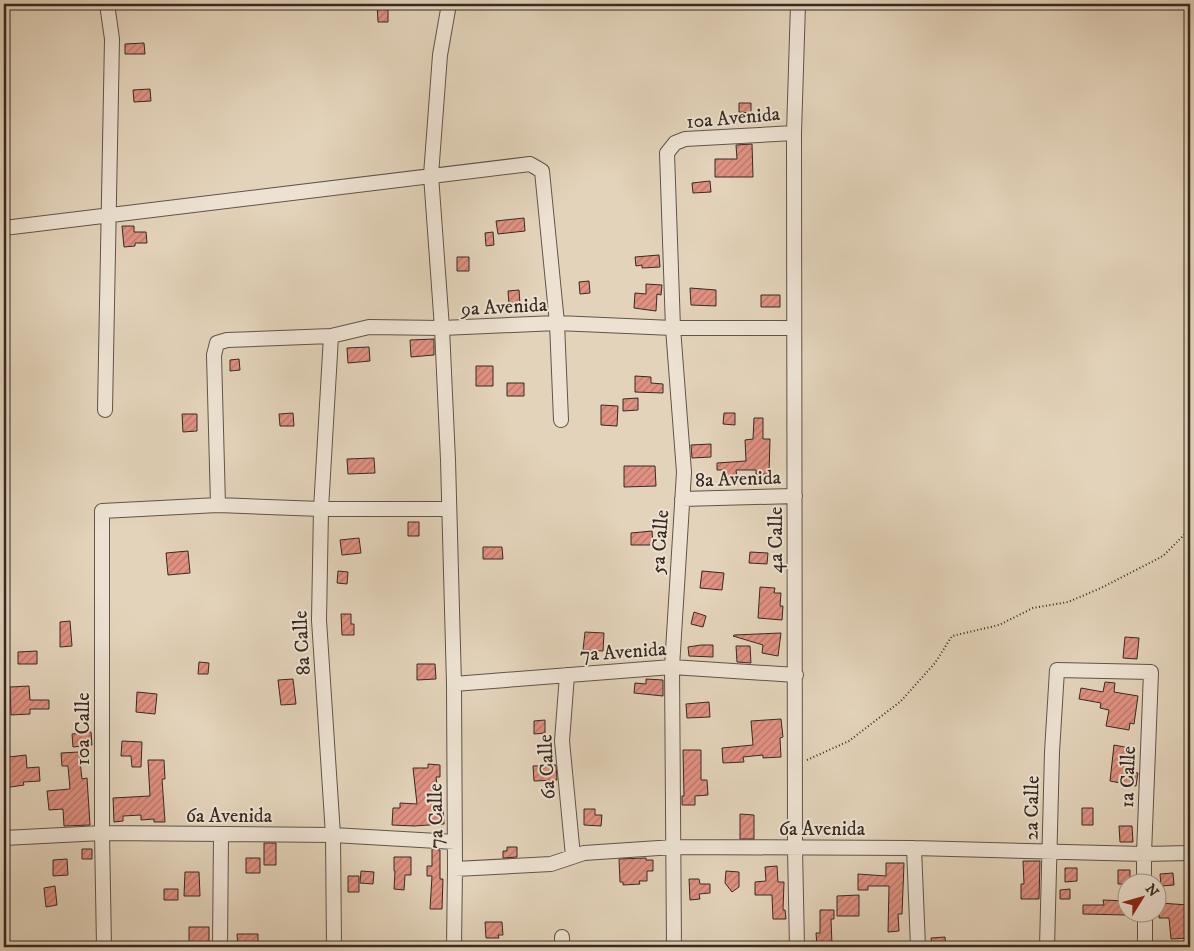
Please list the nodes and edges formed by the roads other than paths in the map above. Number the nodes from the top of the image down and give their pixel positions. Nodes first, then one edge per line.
1 (107, 4) edge
2 (449, 4) edge
3 (798, 4) edge
4 (794, 132) junction
5 (675, 144) joint
6 (431, 175) junction
7 (109, 216) junction
8 (4, 228) edge
9 (557, 323) junction
10 (442, 328) junction
11 (672, 328) junction
12 (794, 328) junction
13 (331, 336) junction
14 (104, 410) dead end
15 (561, 420) dead end
16 (795, 496) junction
17 (682, 499) junction
18 (218, 505) junction
19 (321, 509) junction
20 (449, 509) junction
21 (672, 667) junction
22 (1056, 670) joint
23 (566, 675) junction
24 (796, 675) junction
25 (454, 684) junction
26 (102, 833) junction
27 (221, 835) junction
28 (333, 835) junction
29 (4, 838) edge
30 (455, 842) junction
31 (674, 848) junction
32 (914, 848) junction
33 (795, 849) junction
34 (1051, 851) junction
35 (1190, 853) edge
36 (1144, 854) junction
37 (573, 856) junction
38 (455, 869) junction
39 (1144, 874) edge
40 (1145, 924) edge
41 (104, 947) edge
42 (220, 947) edge
43 (334, 947) edge
44 (454, 947) edge
45 (674, 947) edge
46 (797, 947) edge
47 (918, 947) edge
48 (1047, 947) edge
49 (1145, 947) edge

1 - 7 street
2 - 6 street, 7a Calle
3 - 4 street, 4a Calle
4 - 5 street, 10a Avenida
4 - 12 street, 4a Calle
5 - 11 street, 5a Calle
6 - 7 street
6 - 9 street
6 - 10 street, 7a Calle
7 - 8 street
7 - 14 street
9 - 10 street, 9a Avenida
9 - 11 street, 9a Avenida
9 - 15 street
10 - 13 street, 9a Avenida
10 - 20 street, 7a Calle
11 - 12 street, 9a Avenida
11 - 17 street, 5a Calle
12 - 16 street, 4a Calle
13 - 18 street, 9a Avenida
13 - 19 street, 8a Calle
16 - 17 street, 8a Avenida
16 - 24 street, 4a Calle
17 - 21 street, 5a Calle
18 - 19 street
18 - 26 street, 10a Calle
19 - 20 street
19 - 28 street, 8a Calle
20 - 25 street, 7a Calle
21 - 23 street, 7a Avenida
21 - 24 street, 7a Avenida
21 - 31 street, 5a Calle
22 - 34 street, 2a Calle
22 - 36 street, 1a Calle
23 - 25 street, 7a Avenida
23 - 37 street, 6a Calle
24 - 33 street, 4a Calle
25 - 30 street, 7a Calle
26 - 27 street, 6a Avenida
26 - 29 street, 6a Avenida
26 - 41 street, 10a Calle
27 - 28 street, 6a Avenida
27 - 42 street
28 - 30 street, 6a Avenida
28 - 43 street, 8a Calle
30 - 38 street, 7a Calle
31 - 33 street, 6a Avenida
31 - 37 street, 6a Avenida
31 - 45 street, 5a Calle
32 - 33 street, 6a Avenida
32 - 34 street, 6a Avenida
32 - 47 street
33 - 46 street, 4a Calle
34 - 36 street, 6a Avenida
34 - 48 street, 2a Calle
35 - 36 street, 6a Avenida
36 - 39 street, 1a Calle
37 - 38 street, 6a Avenida
38 - 44 street, 7a Calle
40 - 49 street

